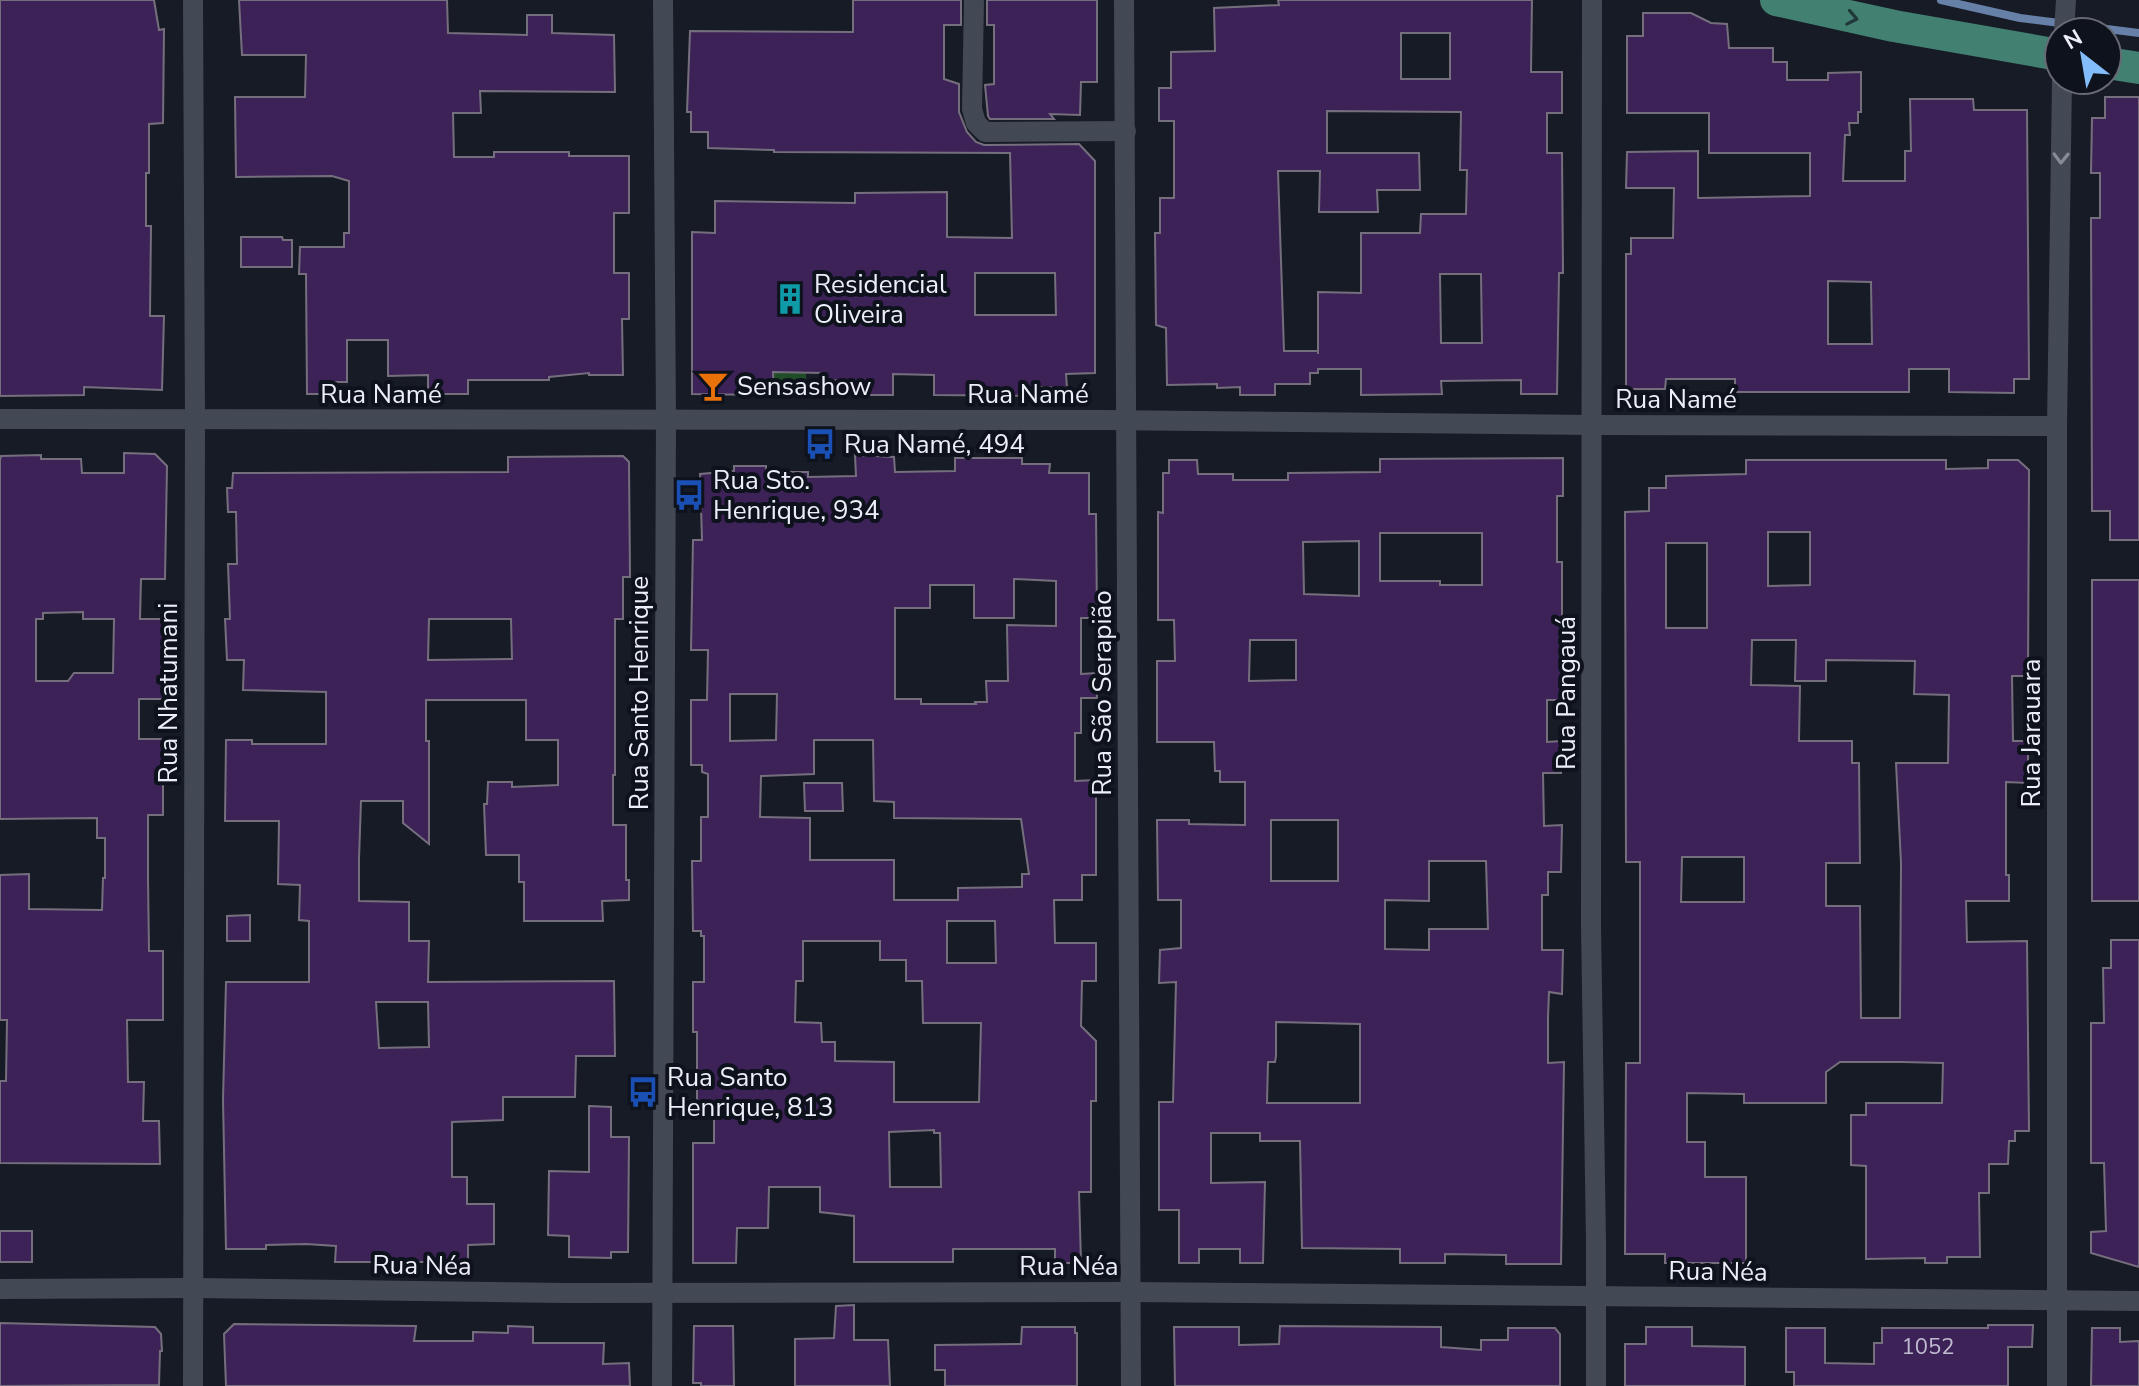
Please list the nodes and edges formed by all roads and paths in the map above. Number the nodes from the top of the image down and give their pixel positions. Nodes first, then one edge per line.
1 (193, 0) edge
2 (663, 0) edge
3 (974, 0) edge
4 (1124, 0) edge
5 (1592, 0) edge
6 (1776, 0) edge
7 (2043, 52) edge
8 (2062, 96) edge
9 (1126, 131) junction
10 (0, 419) edge
11 (195, 419) junction
12 (666, 420) junction
13 (1127, 421) junction
14 (1593, 425) junction
15 (2057, 426) junction
16 (193, 1288) junction
17 (0, 1289) edge
18 (1131, 1292) junction
19 (662, 1293) junction
20 (1596, 1296) junction
21 (2139, 1301) edge
22 (2056, 1302) junction
23 (193, 1386) edge
24 (662, 1386) edge
25 (1131, 1386) edge
26 (1596, 1386) edge
27 (2057, 1386) edge

1 - 11 street, Rua Nhatumani
2 - 12 street, Rua Santo Henrique
3 - 9 street
4 - 9 street, Rua São Serapião
5 - 14 street, Rua Pangauá
6 -> 7 main road
8 -> 15 street, Rua Jarauara
9 - 13 street, Rua São Serapião
10 - 11 street, Rua Namé
11 - 12 street, Rua Namé
11 - 16 street, Rua Nhatumani
12 - 13 street, Rua Namé
12 - 19 street, Rua Santo Henrique
13 - 14 street, Rua Namé
13 - 18 street, Rua São Serapião
14 - 15 street, Rua Namé
14 - 20 street, Rua Pangauá
15 - 22 street, Rua Jarauara
16 - 17 street, Rua Néa
16 - 19 street, Rua Néa
16 - 23 street, Rua Nhatumani
18 - 19 street, Rua Néa
18 - 20 street, Rua Néa
18 - 25 street, Rua São Serapião
19 - 24 street, Rua Santo Henrique
20 - 22 street, Rua Néa
20 - 26 street, Rua Pangauá
21 - 22 street, Rua Néa
22 - 27 street, Rua Jarauara

